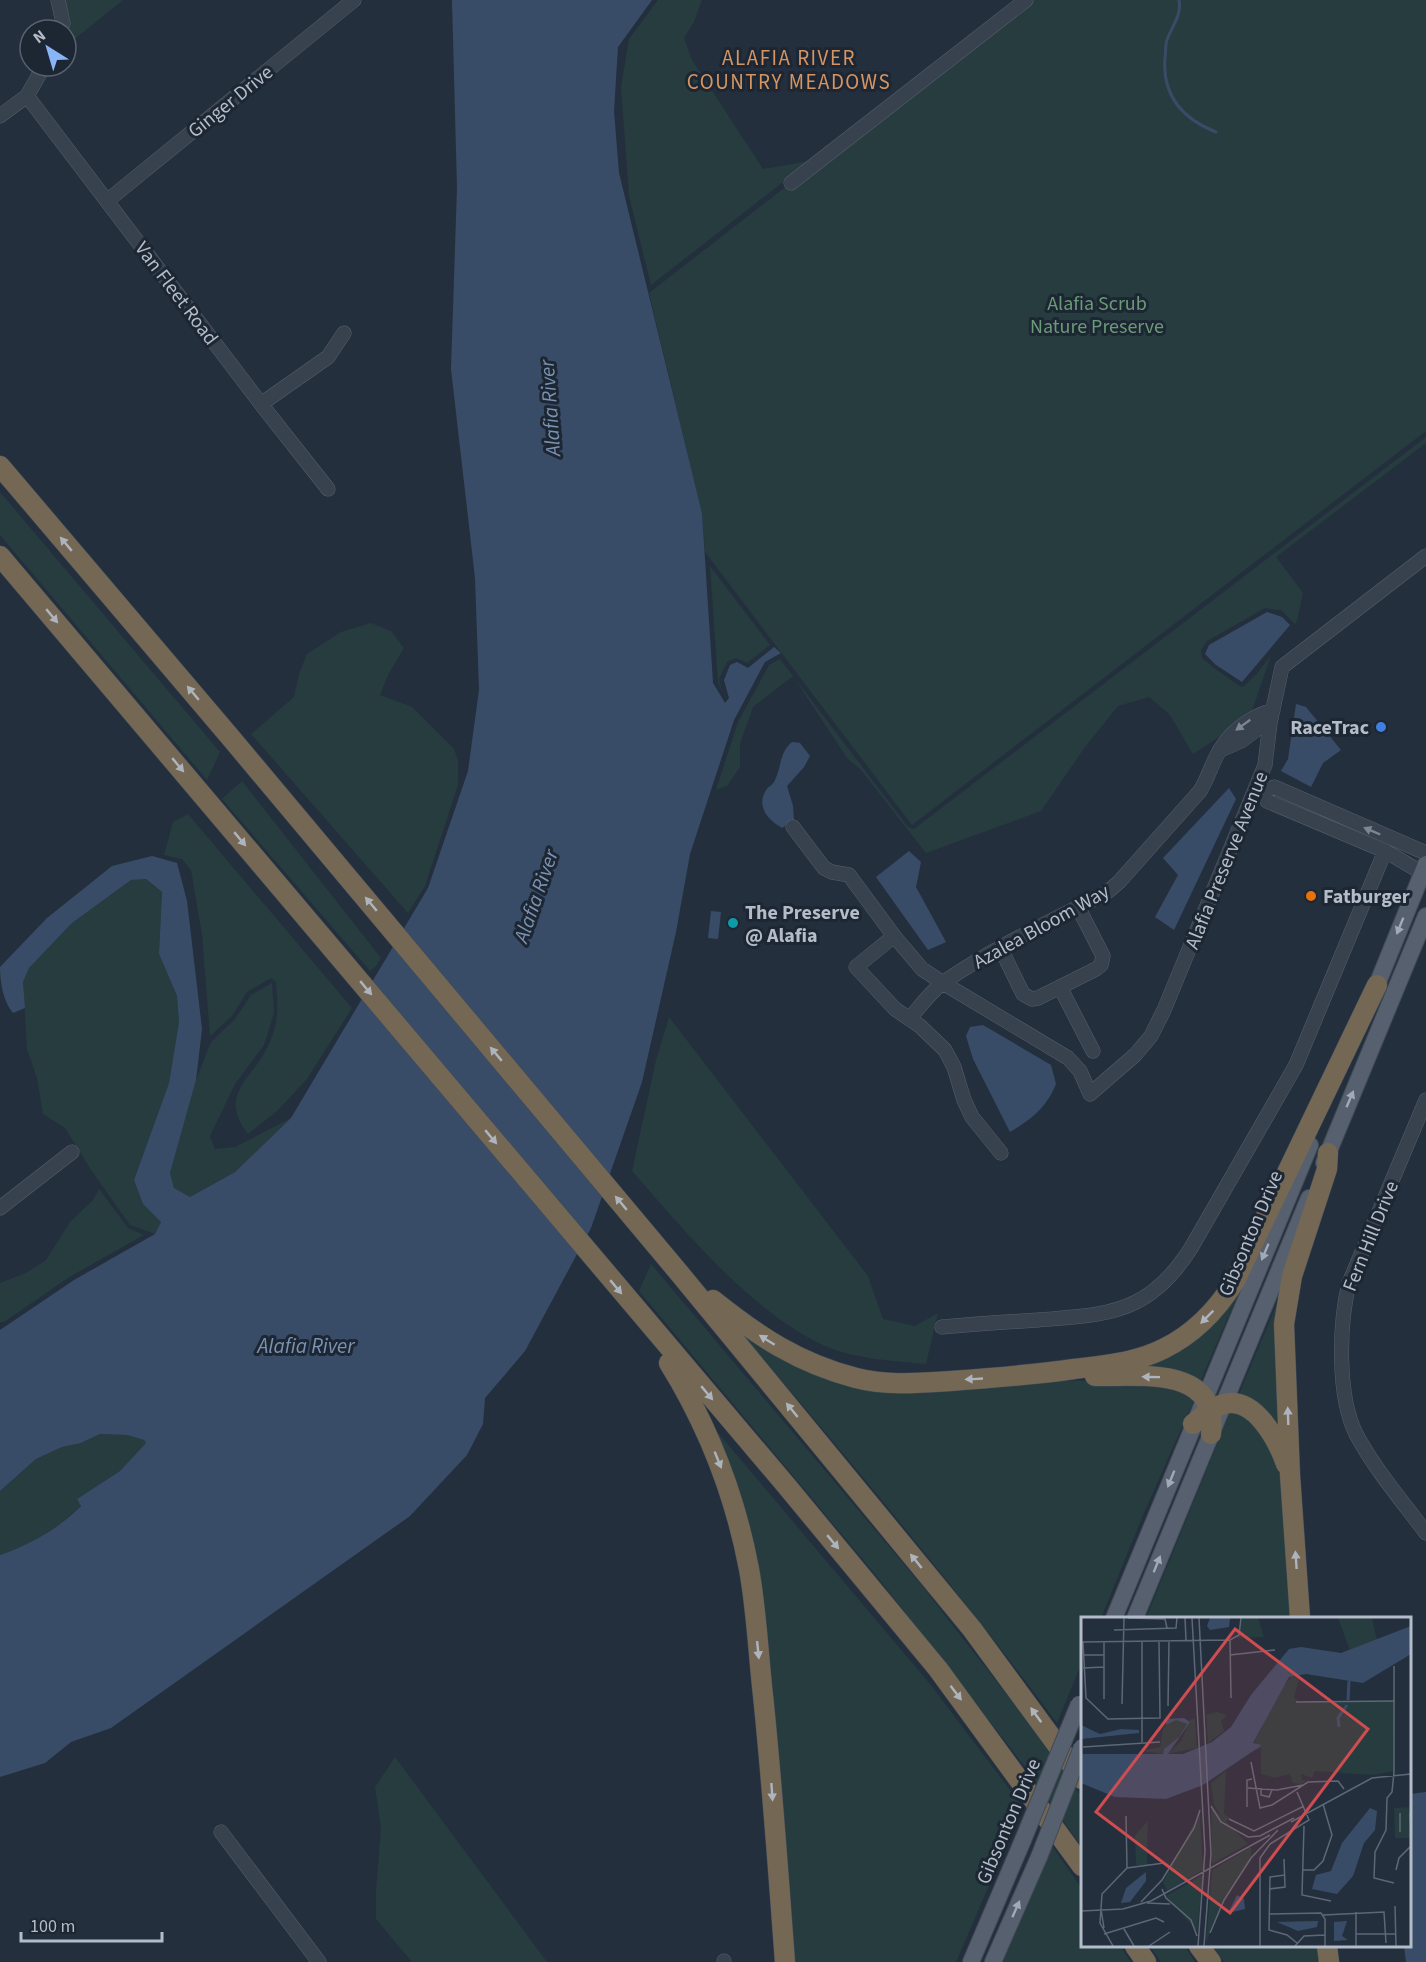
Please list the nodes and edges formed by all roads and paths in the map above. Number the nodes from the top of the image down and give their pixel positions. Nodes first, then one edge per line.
1 (58, 0) edge
2 (354, 0) edge
3 (1026, 0) edge
4 (62, 18) edge
5 (37, 78) edge
6 (27, 96) junction
7 (0, 116) edge
8 (791, 183) dead end
9 (107, 201) junction
10 (344, 333) dead end
11 (261, 404) junction
12 (0, 466) edge
13 (328, 489) dead end
14 (0, 556) edge
15 (1426, 556) edge
16 (1271, 716) junction
17 (1260, 789) junction
18 (793, 826) dead end
19 (1385, 851) junction
20 (1426, 853) edge
21 (1425, 870) edge
22 (1078, 907) junction
23 (1426, 916) edge
24 (894, 936) junction
25 (1000, 947) junction
26 (943, 983) junction
27 (1377, 985) junction
28 (1060, 987) junction
29 (909, 1019) junction
30 (1093, 1051) dead end
31 (1426, 1100) edge
32 (72, 1152) dead end
33 (1001, 1153) dead end
34 (1328, 1153) junction
35 (0, 1208) edge
36 (680, 1274) junction
37 (638, 1311) junction
38 (942, 1326) dead end
39 (1033, 1375) junction
40 (1213, 1404) junction
41 (1193, 1424) joint
42 (1211, 1434) joint
43 (1290, 1475) junction
44 (1426, 1533) edge
45 (1114, 1617) edge
46 (1135, 1617) edge
47 (1300, 1617) edge
48 (1081, 1700) edge
49 (1081, 1752) edge
50 (1081, 1776) edge
51 (221, 1832) dead end
52 (1081, 1863) edge
53 (1136, 1947) edge
54 (1200, 1947) edge
55 (1327, 1947) edge
56 (319, 1962) edge
57 (785, 1962) edge
58 (971, 1962) edge
59 (993, 1962) edge
60 (1146, 1962) edge
61 (1210, 1962) edge
62 (1329, 1962) edge

1 - 4 street
2 - 9 street, Ginger Drive
3 - 8 street
5 - 6 street
6 - 7 street
6 - 9 street, Van Fleet Road
9 - 11 street, Van Fleet Road
10 - 11 street
11 - 13 street, Van Fleet Road
36 -> 12 highway
14 -> 37 highway
15 - 16 street, Alafia Preserve Avenue
16 - 17 street, Alafia Preserve Avenue
16 - 22 street, Azalea Bloom Way
17 - 19 street
20 -> 17 street
17 - 26 street, Alafia Preserve Avenue
18 - 24 street
19 - 21 street
19 - 38 street, Gibsonton Drive
21 -> 27 main road, Gibsonton Drive
22 - 25 street, Azalea Bloom Way
22 - 28 street
34 -> 23 main road, Gibsonton Drive
24 - 26 street
24 - 29 street
25 - 26 street, Azalea Bloom Way
25 - 28 street
26 - 29 street, Azalea Bloom Way
27 -> 39 highway
27 -> 40 main road, Gibsonton Drive
28 - 30 street
29 - 33 street
31 - 44 street, Fern Hill Drive
32 - 35 street
34 - 40 main road, Gibsonton Drive
43 -> 34 highway
39 -> 36 highway
50 -> 36 highway
37 -> 52 highway
37 -> 57 highway
40 -> 39 highway
40 - 41 highway
40 - 42 highway
40 - 43 highway
41 -> 45 main road
46 -> 42 main road
47 -> 43 highway
48 - 58 main road, Gibsonton Drive, bridge
59 -> 49 main road, Gibsonton Drive, bridge
51 - 56 street
53 - 60 highway
54 - 61 highway
55 - 62 highway

